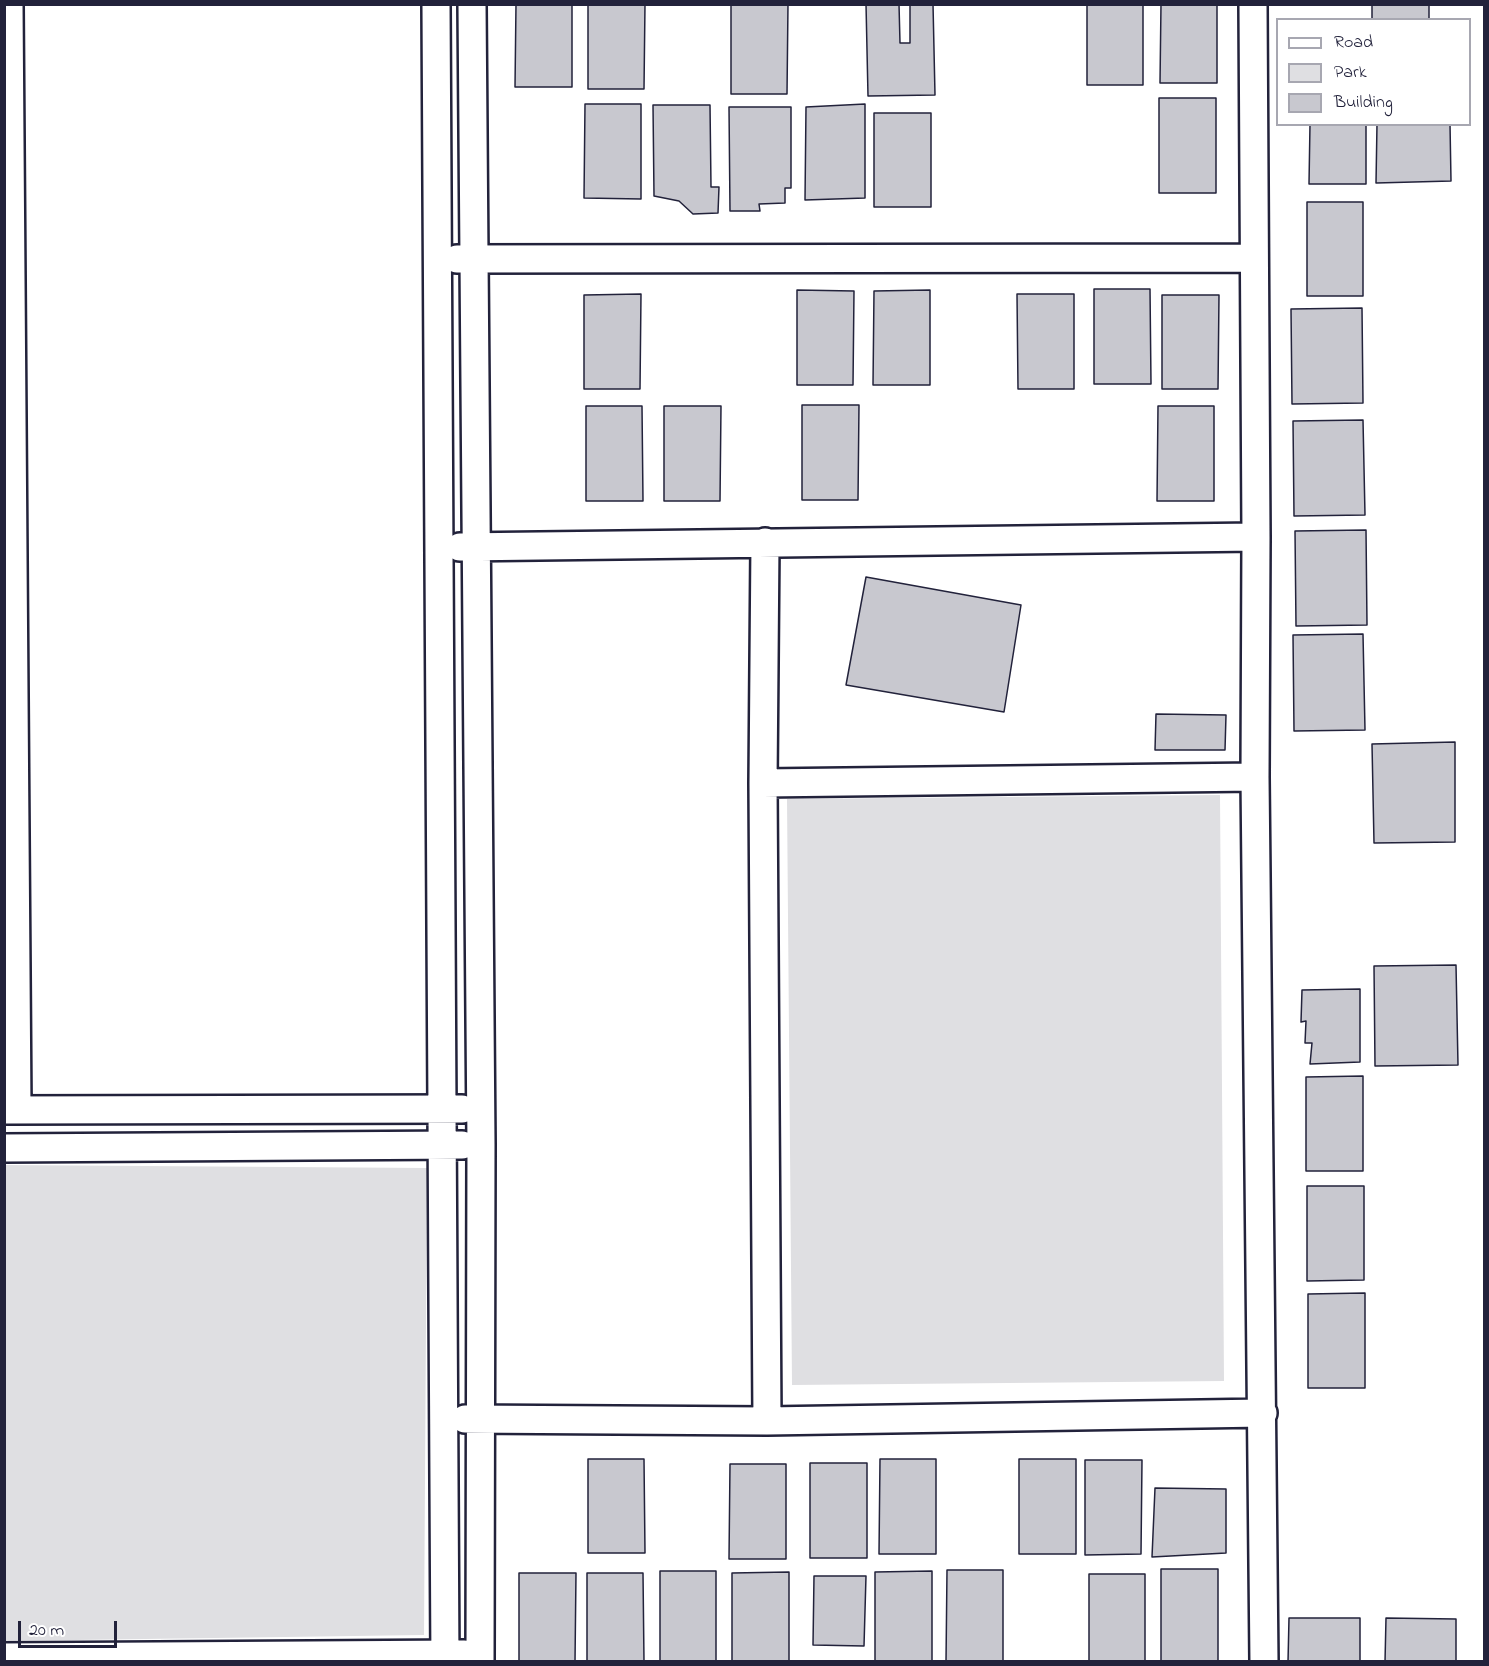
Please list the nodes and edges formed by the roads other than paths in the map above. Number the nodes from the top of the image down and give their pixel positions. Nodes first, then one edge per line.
1 (9, 4) edge
2 (436, 4) edge
3 (472, 4) edge
4 (1253, 4) edge
5 (7, 136) edge
6 (1254, 258) junction
7 (438, 259) junction
8 (476, 259) junction
9 (1256, 537) junction
10 (765, 542) junction
11 (476, 547) junction
12 (440, 548) junction
13 (1255, 777) junction
14 (763, 783) junction
15 (481, 1108) junction
16 (11, 1110) edge
17 (444, 1110) junction
18 (481, 1144) junction
19 (444, 1147) junction
20 (4, 1148) edge
21 (1263, 1413) junction
22 (481, 1419) junction
23 (445, 1420) junction
24 (767, 1421) junction
25 (4, 1657) edge
26 (445, 1658) edge
27 (480, 1658) edge
28 (1264, 1662) edge

1 - 5 street
2 - 7 street
3 - 8 street
4 - 6 street
5 - 16 street
6 - 8 street
6 - 9 street
7 - 8 street
7 - 12 street
8 - 11 street
9 - 10 street
9 - 13 street
10 - 11 street
10 - 14 street
11 - 12 street
11 - 15 street
12 - 17 street
13 - 14 street
13 - 21 street
14 - 24 street
15 - 17 street
15 - 18 street
16 - 17 street
17 - 19 street
18 - 19 street
18 - 22 street
19 - 20 street
19 - 23 street
21 - 24 street
21 - 28 street
22 - 23 street
22 - 24 street
22 - 27 street
23 - 26 street
25 - 26 street
26 - 27 street

